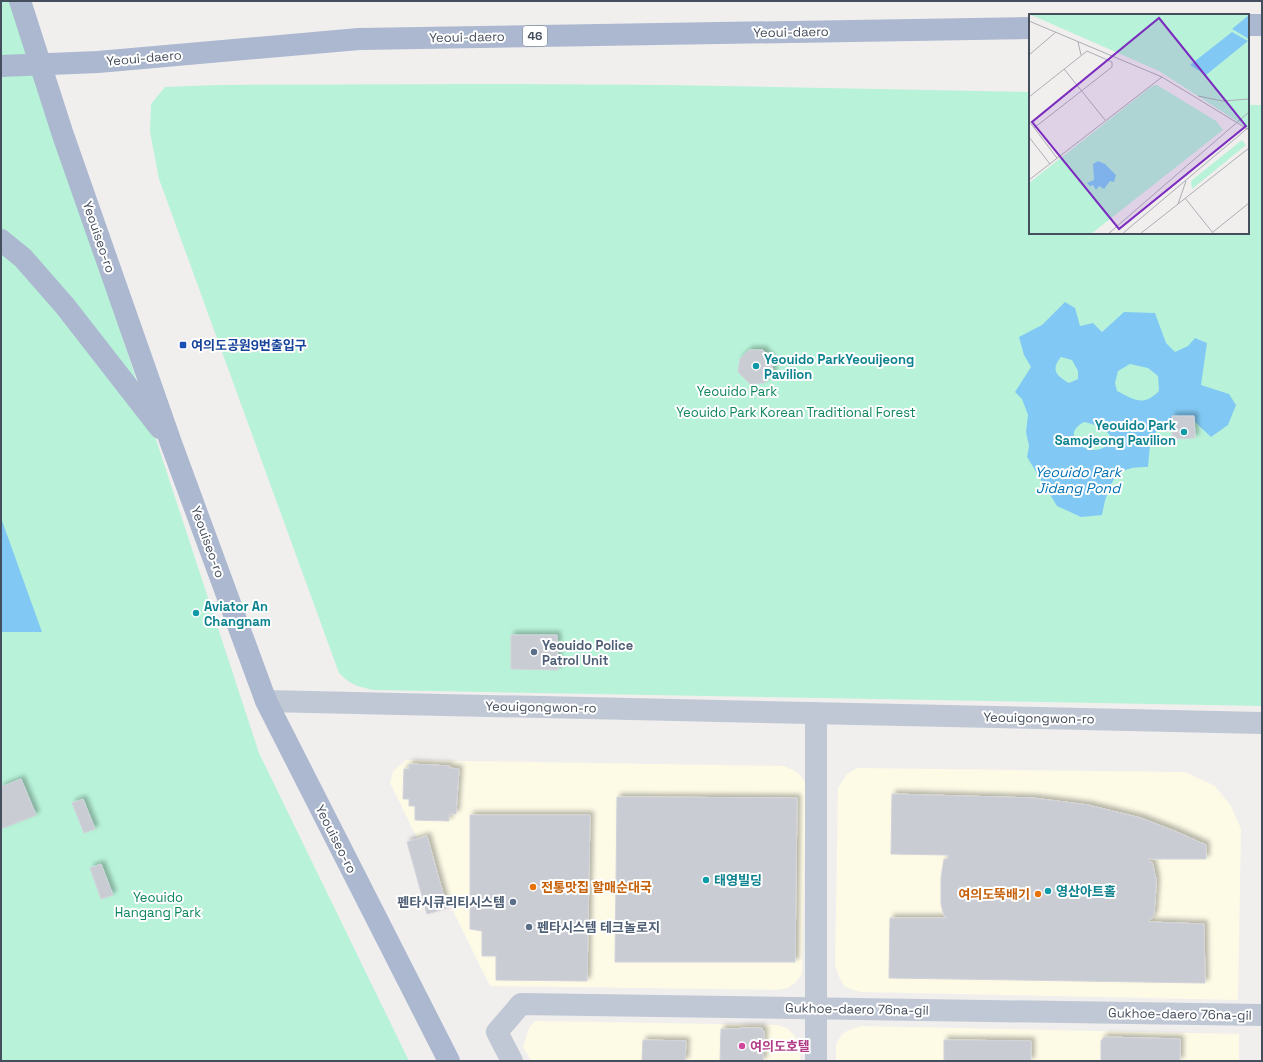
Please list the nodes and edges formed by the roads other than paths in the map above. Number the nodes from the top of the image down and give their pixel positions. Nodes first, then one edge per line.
1 (20, 1) edge
2 (1249, 25) edge
3 (1262, 25) edge
4 (1029, 28) edge
5 (40, 65) junction
6 (1, 66) edge
7 (1, 240) edge
8 (171, 443) junction
9 (266, 701) junction
10 (816, 713) junction
11 (1262, 722) edge
12 (817, 1008) junction
13 (1262, 1015) edge
14 (449, 1061) edge
15 (512, 1061) edge
16 (816, 1061) edge

1 - 5 main road, Yeouiseo-ro
2 - 3 main road
4 - 5 main road, Yeoui-daero / 46
5 - 6 main road, Yeoui-daero / 46
5 - 8 main road, Yeouiseo-ro
7 - 8 main road
8 - 9 main road, Yeouiseo-ro
9 - 10 street, Yeouigongwon-ro
9 - 14 main road, Yeouiseo-ro
10 - 11 street, Yeouigongwon-ro
10 - 12 street
12 - 13 street, Gukhoe-daero 76na-gil
12 - 15 street, Gukhoe-daero 76na-gil
12 - 16 street

